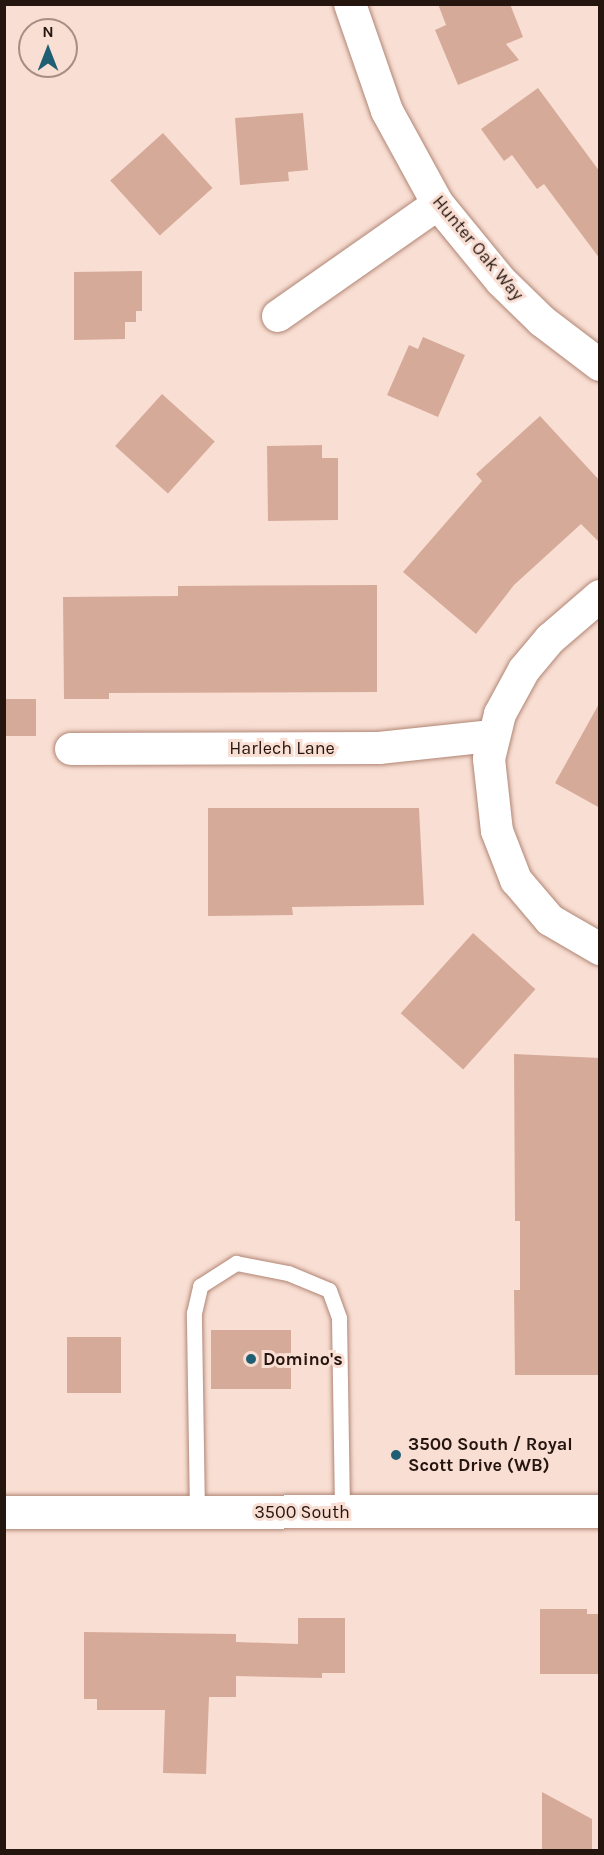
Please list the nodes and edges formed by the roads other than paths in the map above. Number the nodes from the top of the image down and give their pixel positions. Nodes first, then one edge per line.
1 (350, 4) edge
2 (438, 204) junction
3 (278, 316) dead end
4 (600, 365) edge
5 (600, 596) edge
6 (492, 736) junction
7 (71, 749) dead end
8 (600, 950) edge
9 (600, 1511) edge
10 (4, 1512) edge
11 (342, 1512) junction
12 (197, 1513) junction

1 - 2 street, Hunter Oak Way
2 - 3 street
2 - 4 street, Hunter Oak Way
5 - 6 street
6 - 7 street, Harlech Lane
6 - 8 street
9 - 11 main road, 3500 South
10 - 12 main road, 3500 South
11 - 12 main road, 3500 South
11 - 12 lane

